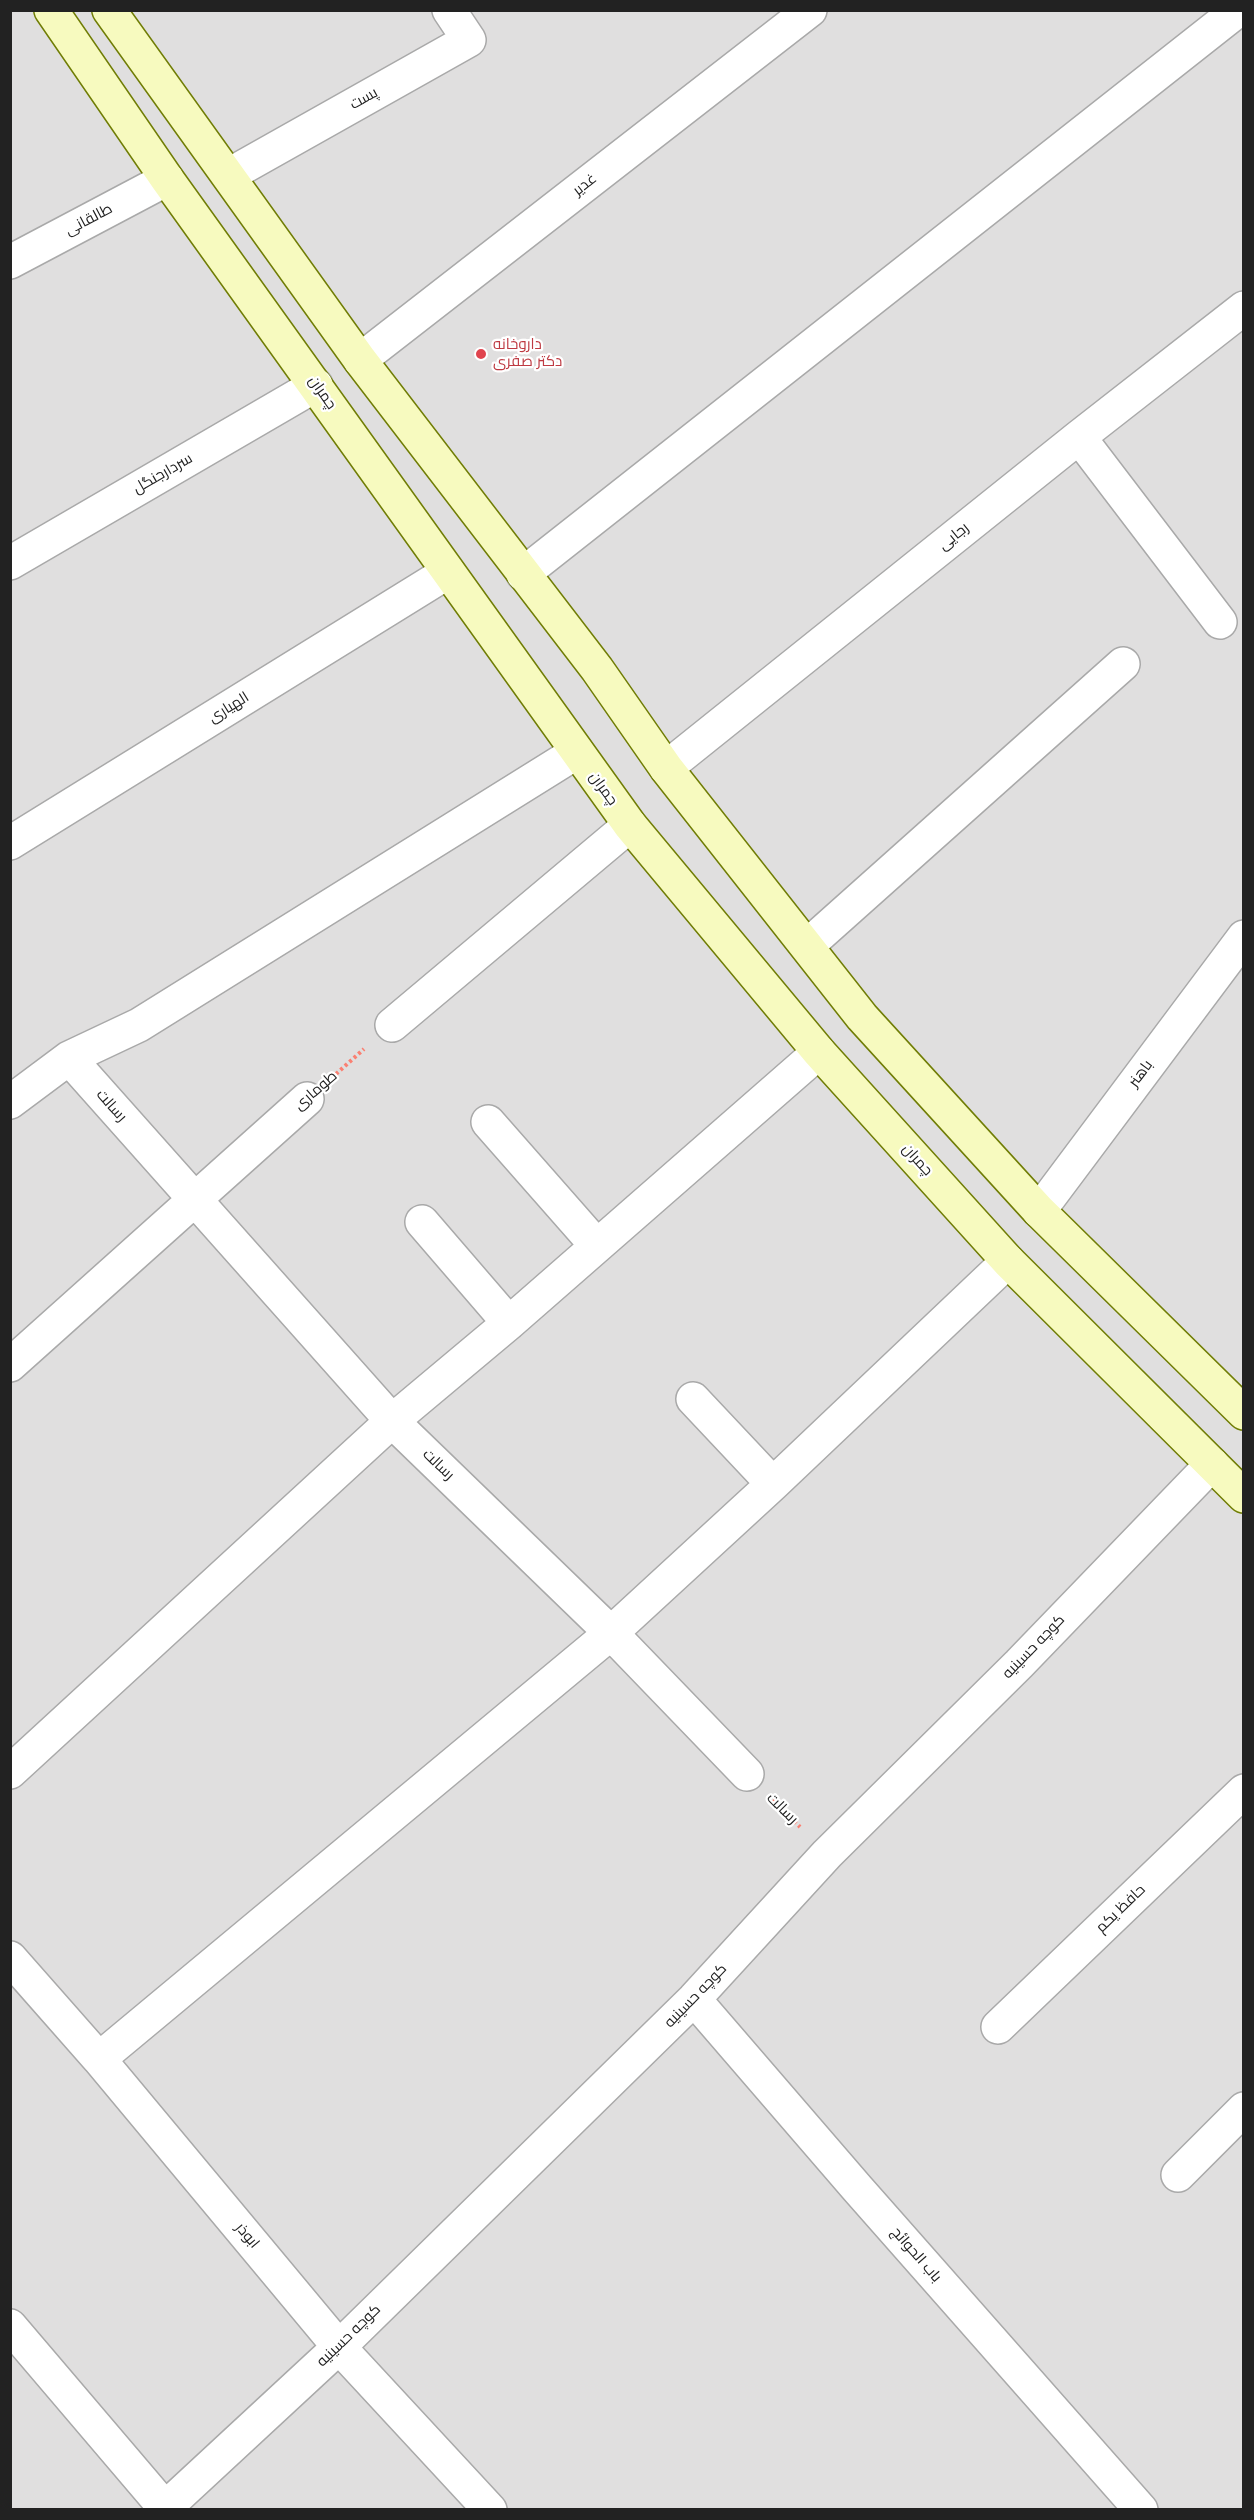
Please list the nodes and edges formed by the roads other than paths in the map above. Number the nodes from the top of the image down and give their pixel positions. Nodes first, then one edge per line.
1 (51, 10) edge
2 (109, 10) edge
3 (449, 10) edge
4 (810, 10) edge
5 (1238, 10) edge
6 (229, 175) junction
7 (167, 179) junction
8 (10, 262) edge
9 (1244, 308) edge
10 (360, 360) junction
11 (316, 385) junction
12 (1079, 436) junction
13 (10, 564) edge
14 (448, 572) junction
15 (523, 574) junction
16 (1220, 622) dead end
17 (1123, 664) dead end
18 (577, 752) junction
19 (666, 768) junction
20 (630, 825) junction
21 (10, 843) edge
22 (1244, 937) edge
23 (807, 946) junction
24 (392, 1025) road end
25 (819, 1052) junction
26 (69, 1058) junction
27 (307, 1099) road end
28 (10, 1102) edge
29 (488, 1122) dead end
30 (195, 1200) junction
31 (1039, 1211) junction
32 (422, 1222) dead end
33 (597, 1245) junction
34 (1008, 1261) junction
35 (509, 1323) junction
36 (10, 1365) edge
37 (693, 1399) dead end
38 (1244, 1413) edge
39 (392, 1421) junction
40 (1212, 1464) junction
41 (773, 1484) junction
42 (1244, 1496) edge
43 (611, 1633) junction
44 (10, 1772) edge
45 (747, 1774) road end
46 (1244, 1791) edge
47 (10, 1958) edge
48 (694, 2000) junction
49 (998, 2027) dead end
50 (99, 2059) junction
51 (1244, 2109) edge
52 (1178, 2175) dead end
53 (10, 2326) edge
54 (339, 2347) junction
55 (164, 2509) edge
56 (490, 2510) edge
57 (1141, 2510) edge

1 - 7 main road, چمران
2 - 6 main road
3 - 6 street, پست
4 - 10 street, غدیر
5 - 15 street
6 - 10 main road
7 - 8 street, طالقانی
7 - 11 main road, چمران
9 - 12 street, رجایی
10 - 15 main road
11 - 13 street, سردارجنگل
11 - 14 main road, چمران
12 - 16 street
12 - 19 street, رجایی
14 - 18 main road, چمران
14 - 21 street, الهیاری
15 - 19 main road
17 - 23 street
18 - 20 main road, چمران
18 - 26 street
19 - 23 main road
20 - 24 street
20 - 25 main road, چمران
22 - 31 street, باهنر
23 - 31 main road
25 - 33 street
25 - 34 main road, چمران
26 - 28 street
26 - 30 street, رسالت
27 - 30 street, طوماری
29 - 33 street
30 - 36 street, طوماری
30 - 39 street, رسالت
31 - 38 main road
32 - 35 street
33 - 35 street
34 - 40 main road, چمران
34 - 41 street
35 - 39 street
37 - 41 street
39 - 43 street, رسالت
39 - 44 street
40 - 42 main road, چمران
40 - 48 street, کوچه حسینیه
41 - 43 street
43 - 45 street, رسالت
43 - 50 street
46 - 49 street, حافظ یکم
47 - 50 street, ابوذر
48 - 54 street, کوچه حسینیه
48 - 57 street, باب الحوائج
50 - 54 street, ابوذر
51 - 52 street
53 - 55 street
54 - 55 street, کوچه حسینیه
54 - 56 street, ابوذر

